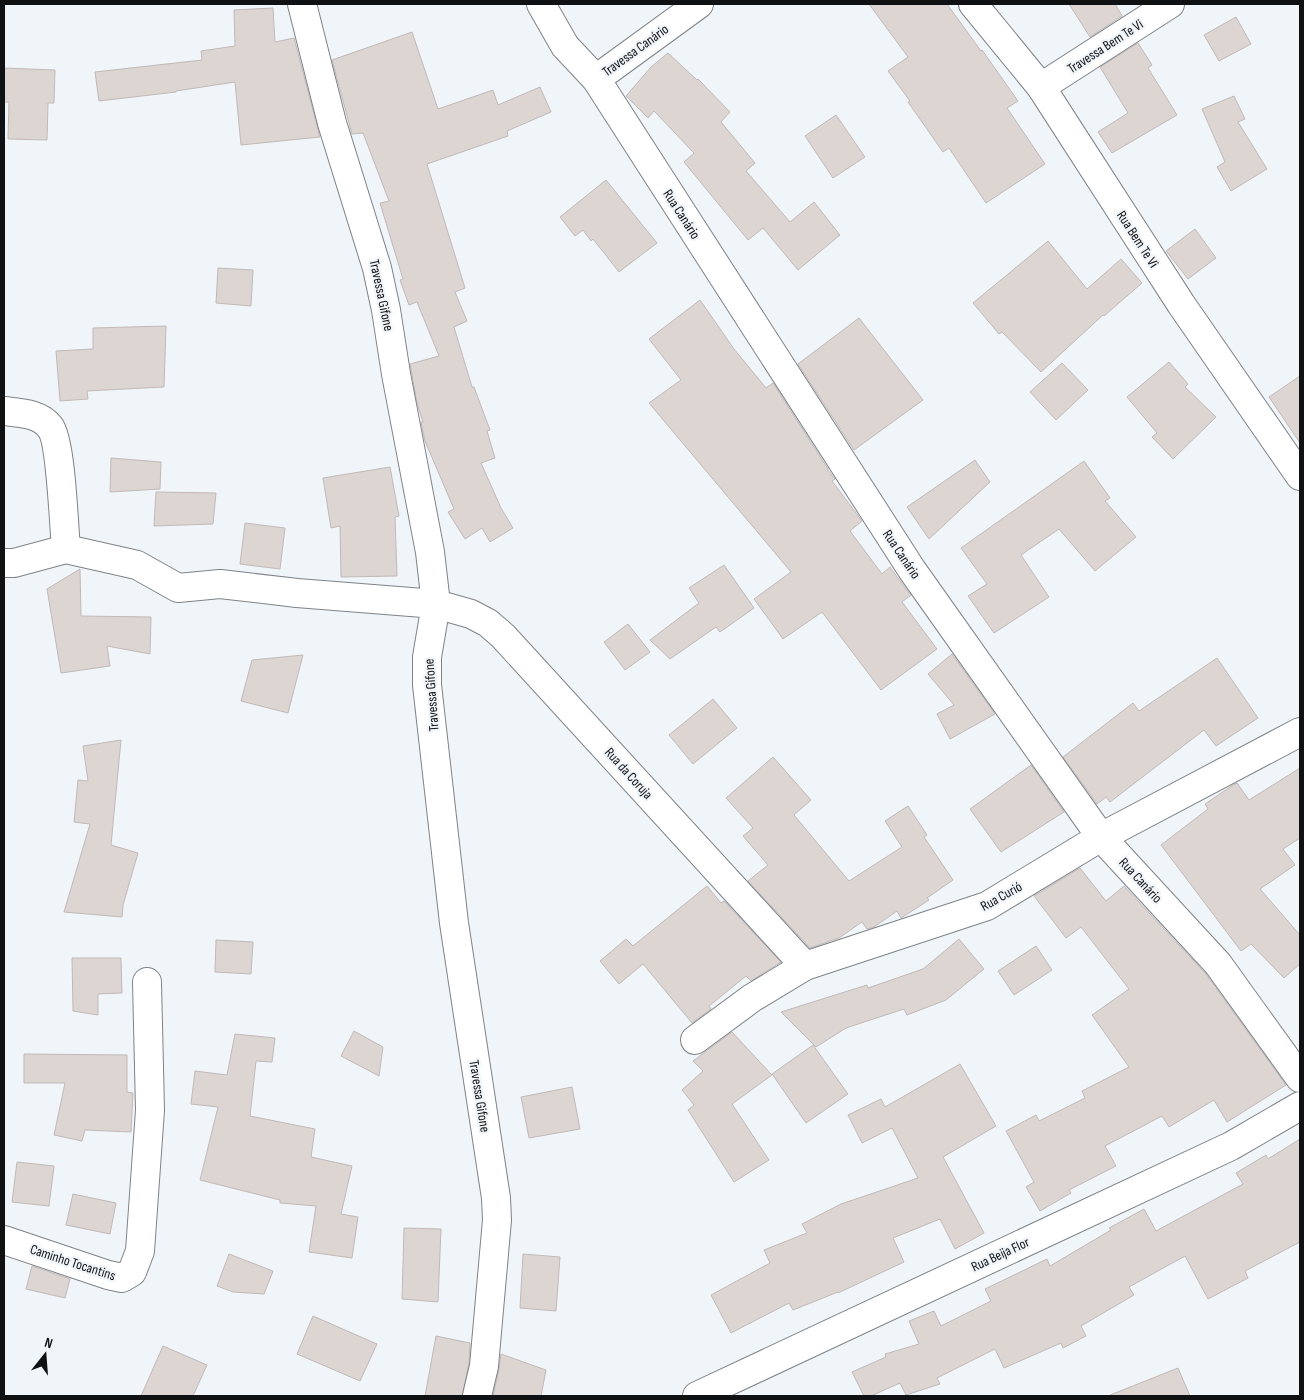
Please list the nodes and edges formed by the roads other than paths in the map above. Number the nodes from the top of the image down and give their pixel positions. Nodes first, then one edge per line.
1 (302, 4) edge
2 (541, 4) edge
3 (699, 4) edge
4 (973, 4) edge
5 (1170, 4) edge
6 (596, 79) junction
7 (1041, 88) junction
8 (4, 410) edge
9 (1300, 476) edge
10 (66, 549) junction
11 (4, 563) edge
12 (436, 604) junction
13 (1300, 732) edge
14 (1102, 837) junction
15 (805, 966) junction
16 (147, 982) dead end
17 (695, 1040) dead end
18 (1300, 1078) edge
19 (1300, 1106) edge
20 (4, 1240) edge
21 (478, 1396) edge
22 (697, 1396) edge

1 - 12 street, Travessa Gifone
2 - 6 street, Rua Canário
3 - 6 street, Travessa Canário
4 - 7 street, Rua Bem Te Vi
5 - 7 street, Travessa Bem Te Vi
6 - 14 street, Rua Canário
7 - 9 street, Rua Bem Te Vi
8 - 10 street
10 - 11 street
10 - 12 street, Rua da Coruja
12 - 15 street, Rua da Coruja
12 - 21 street, Travessa Gifone
13 - 14 street, Rua Curió
14 - 15 street, Rua Curió
14 - 18 street, Rua Canário
15 - 17 street, Rua Curió
16 - 20 street, Caminho Tocantins
19 - 22 street, Rua Beija Flor

